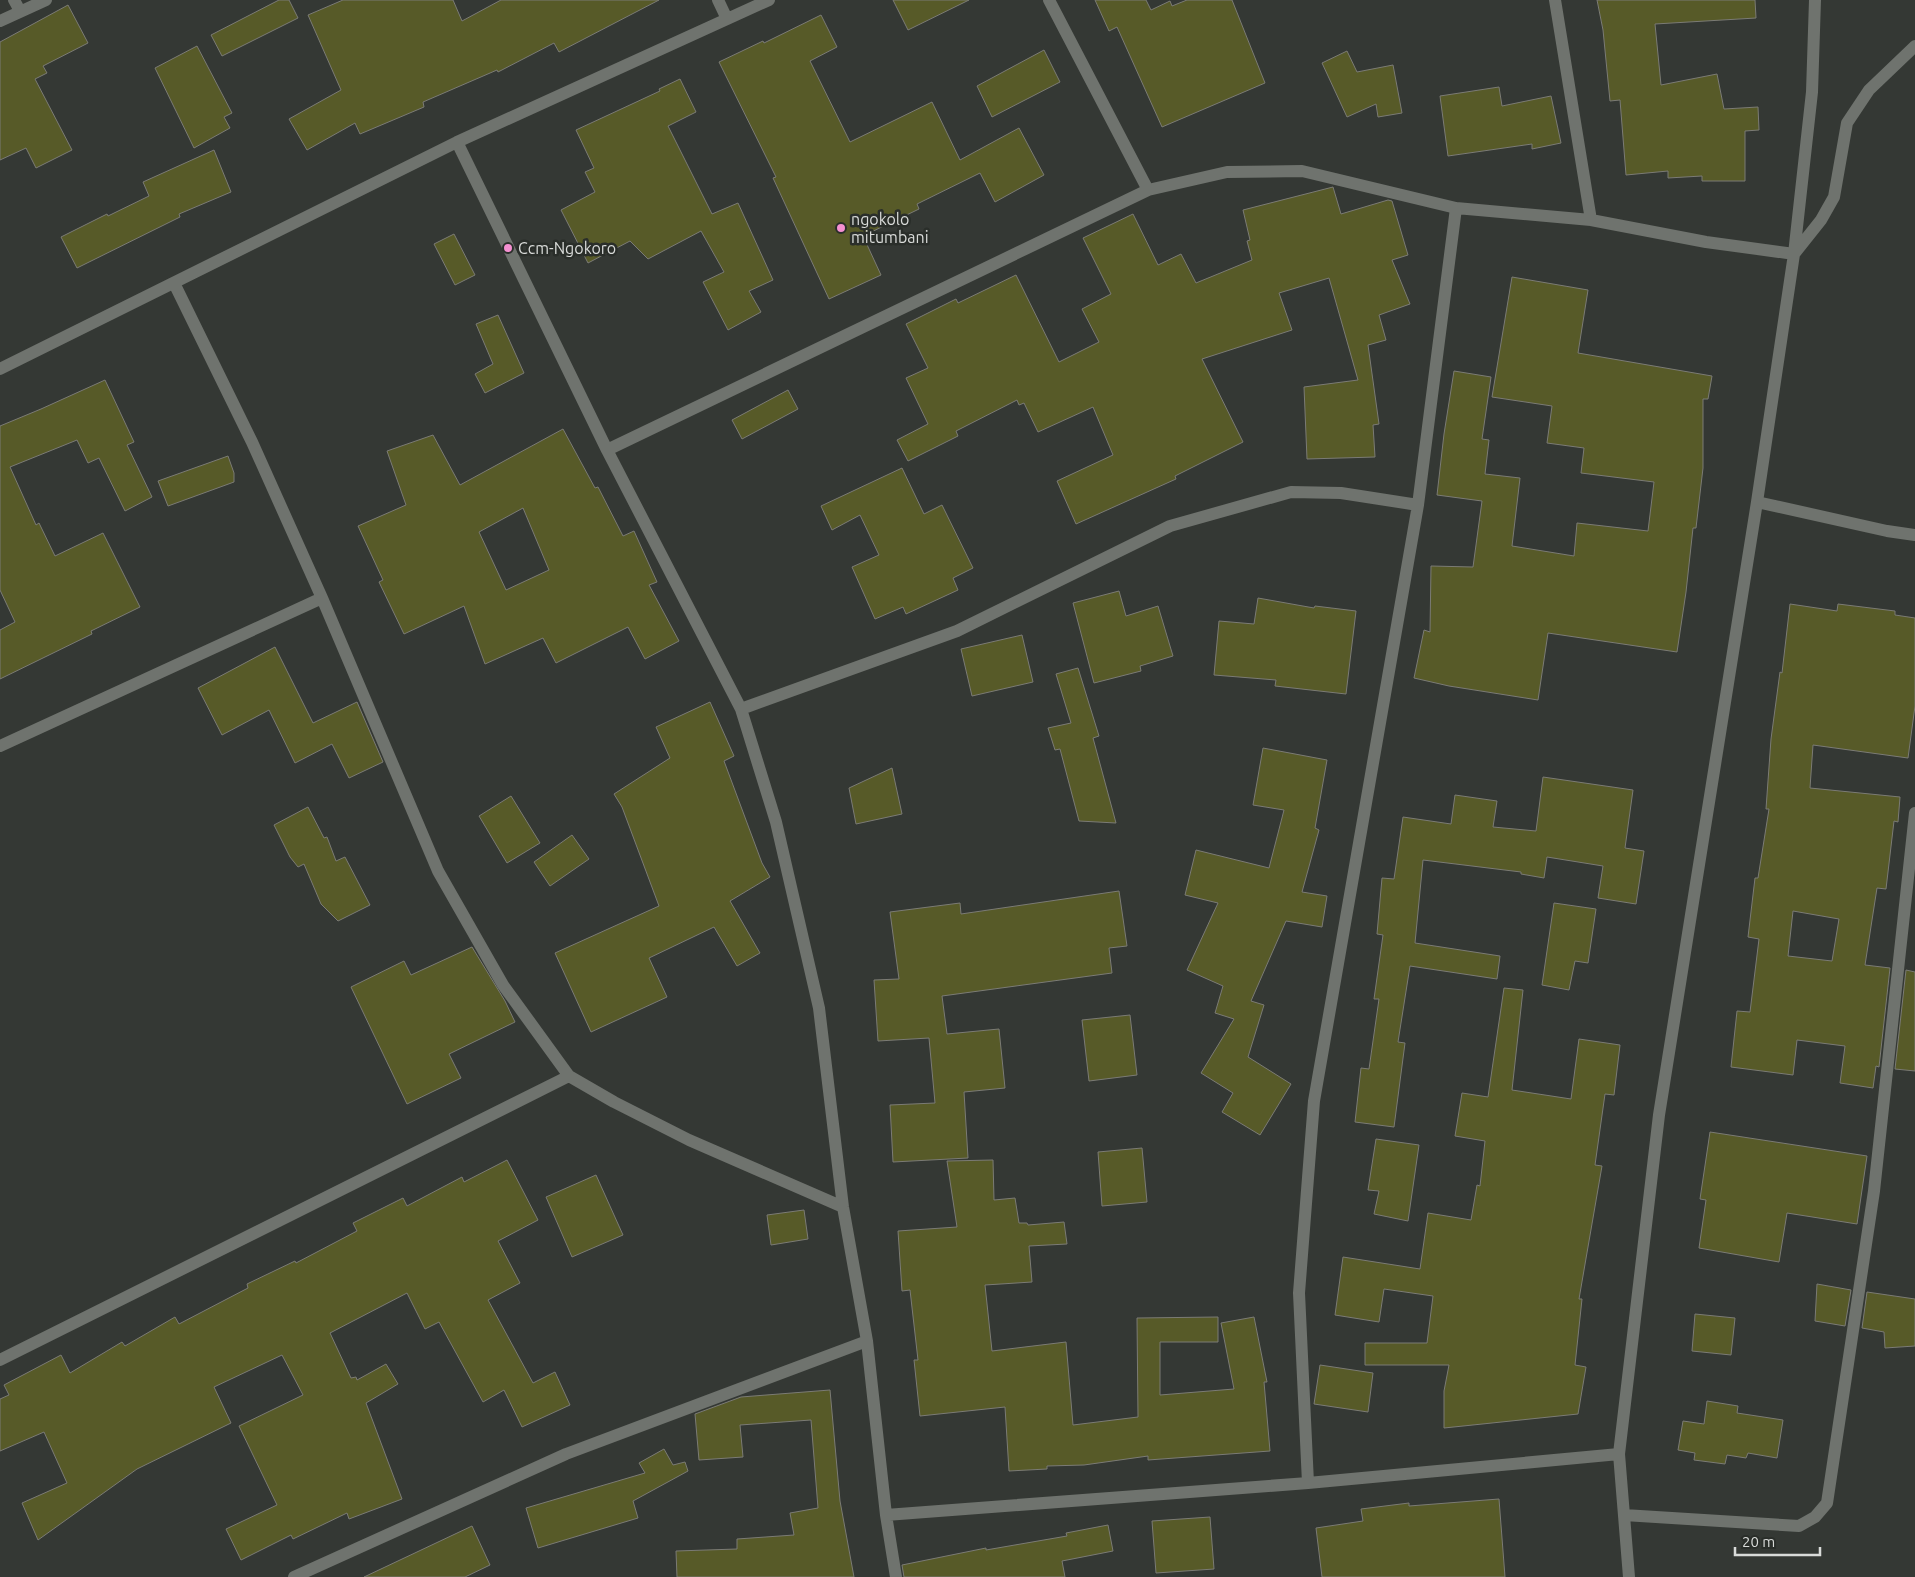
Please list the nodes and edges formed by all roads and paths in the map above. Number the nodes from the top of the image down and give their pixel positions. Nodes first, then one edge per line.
1 (46, 0) edge
2 (718, 0) edge
3 (769, 0) edge
4 (1049, 0) edge
5 (1555, 0) edge
6 (1815, 0) edge
7 (17, 6) edge
8 (727, 19) junction
9 (0, 21) edge
10 (1915, 46) edge
11 (457, 142) junction
12 (1148, 190) junction
13 (1456, 208) junction
14 (1591, 220) junction
15 (1794, 254) junction
16 (174, 283) junction
17 (0, 369) edge
18 (607, 450) junction
19 (1757, 502) junction
20 (1418, 505) junction
21 (1915, 535) edge
22 (322, 598) junction
23 (741, 710) junction
24 (0, 746) edge
25 (1915, 812) edge
26 (568, 1076) junction
27 (843, 1206) junction
28 (867, 1341) junction
29 (0, 1360) edge
30 (1619, 1454) junction
31 (1308, 1483) junction
32 (886, 1515) junction
33 (1624, 1515) junction
34 (294, 1577) edge
35 (896, 1577) edge
36 (1629, 1577) edge

1 - 7 street
2 - 8 street
3 - 8 street
4 - 12 street
5 - 14 street
6 - 15 street
7 - 9 street
8 - 11 street
10 - 15 street
11 - 16 street
11 - 18 street
12 - 13 street
12 - 18 street
13 - 14 street
13 - 20 street
14 - 15 street
15 - 19 street
16 - 17 street
16 - 22 street
18 - 23 street
19 - 21 street
19 - 30 street
20 - 23 street
20 - 31 street
22 - 24 street
22 - 26 street
23 - 27 street
25 - 33 street
26 - 27 street
26 - 29 street
27 - 28 street
28 - 32 street
28 - 34 street
30 - 31 street
30 - 33 street
31 - 32 street
32 - 35 street
33 - 36 street

